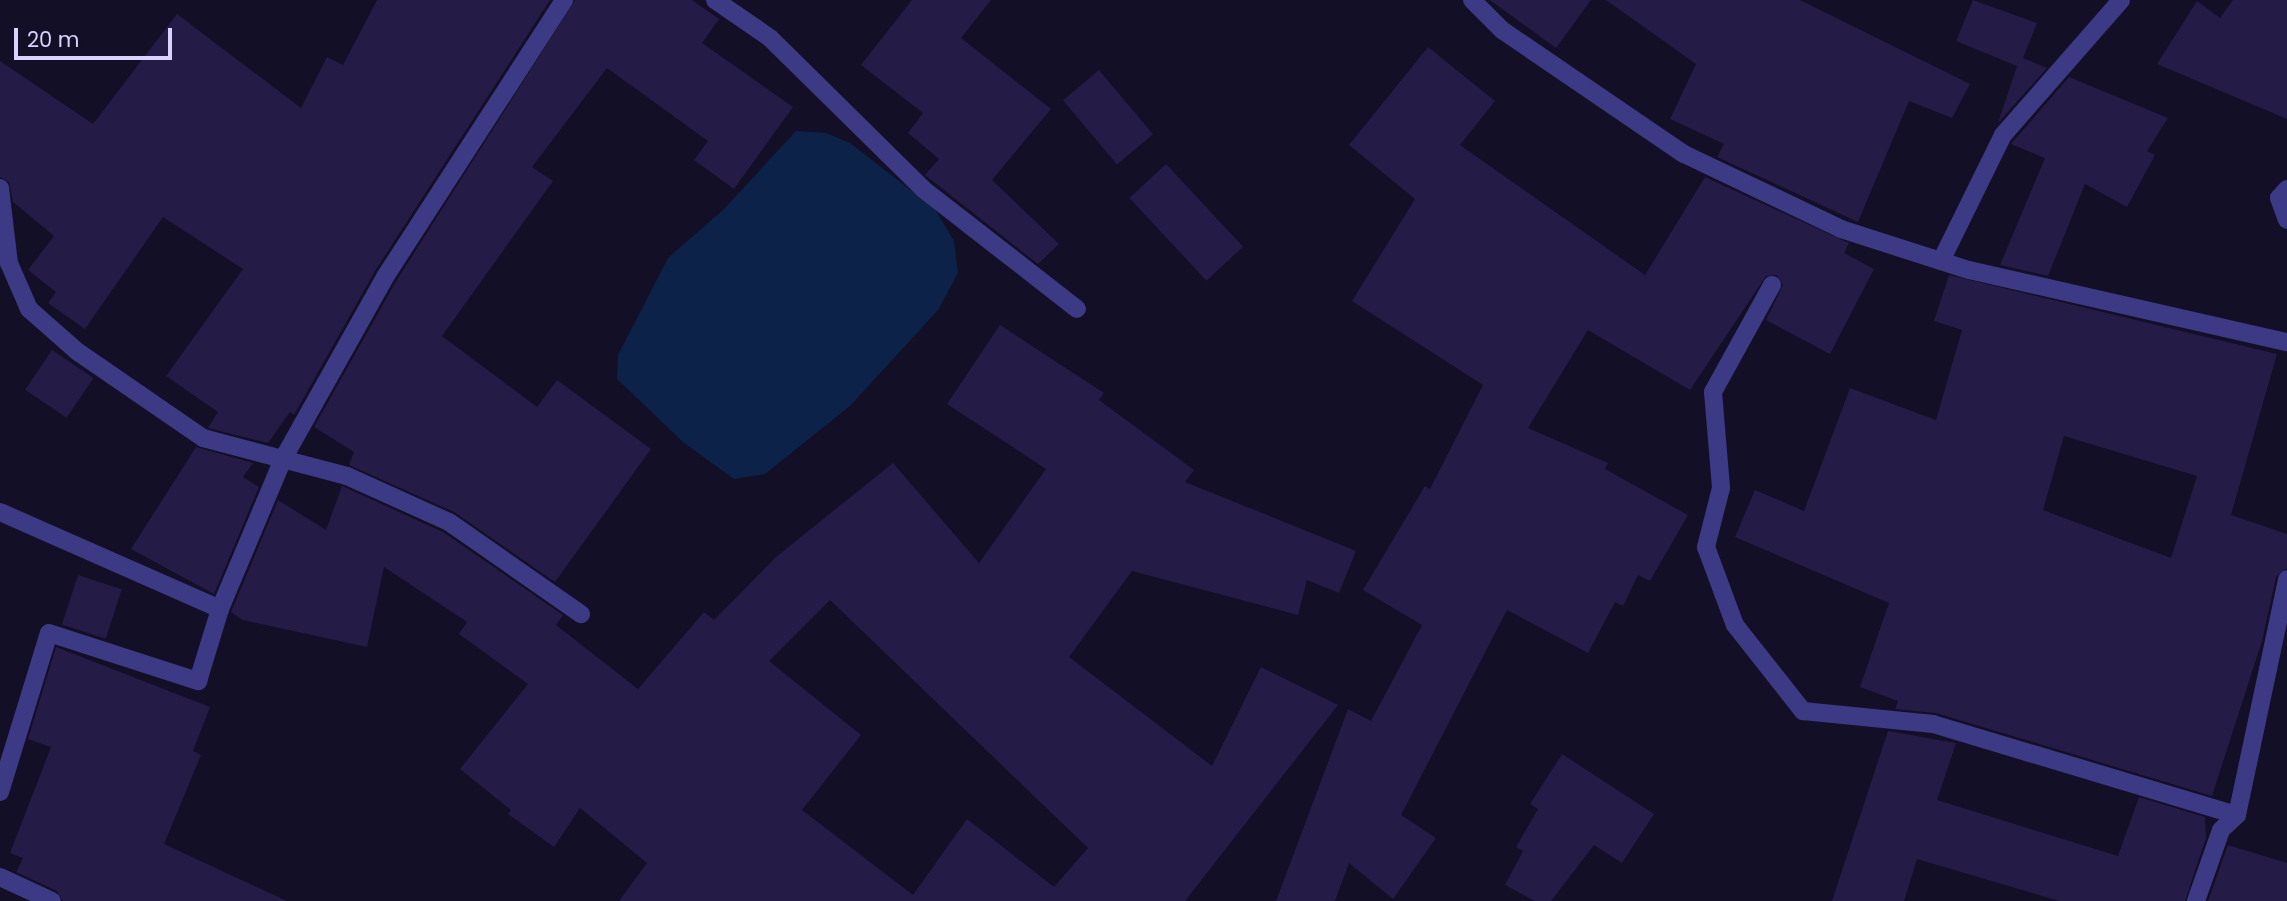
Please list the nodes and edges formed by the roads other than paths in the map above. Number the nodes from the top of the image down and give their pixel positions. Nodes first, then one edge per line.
1 (564, 0) edge
2 (715, 0) edge
3 (1472, 0) edge
4 (2121, 0) edge
5 (0, 188) edge
6 (2287, 189) edge
7 (2287, 220) edge
8 (1941, 261) junction
9 (1772, 285) dead end
10 (1077, 309) dead end
11 (2287, 342) edge
12 (283, 459) junction
13 (0, 512) edge
14 (2287, 579) edge
15 (220, 609) junction
16 (581, 614) dead end
17 (0, 792) edge
18 (2237, 815) junction
19 (0, 877) edge
20 (52, 901) edge
21 (2196, 901) edge

1 - 12 street
2 - 10 street
3 - 8 street
4 - 8 street
5 - 12 street
6 - 7 street
8 - 11 street
9 - 18 street
12 - 15 street
12 - 16 street
13 - 15 street
14 - 18 street
15 - 17 street
18 - 21 street
19 - 20 street

